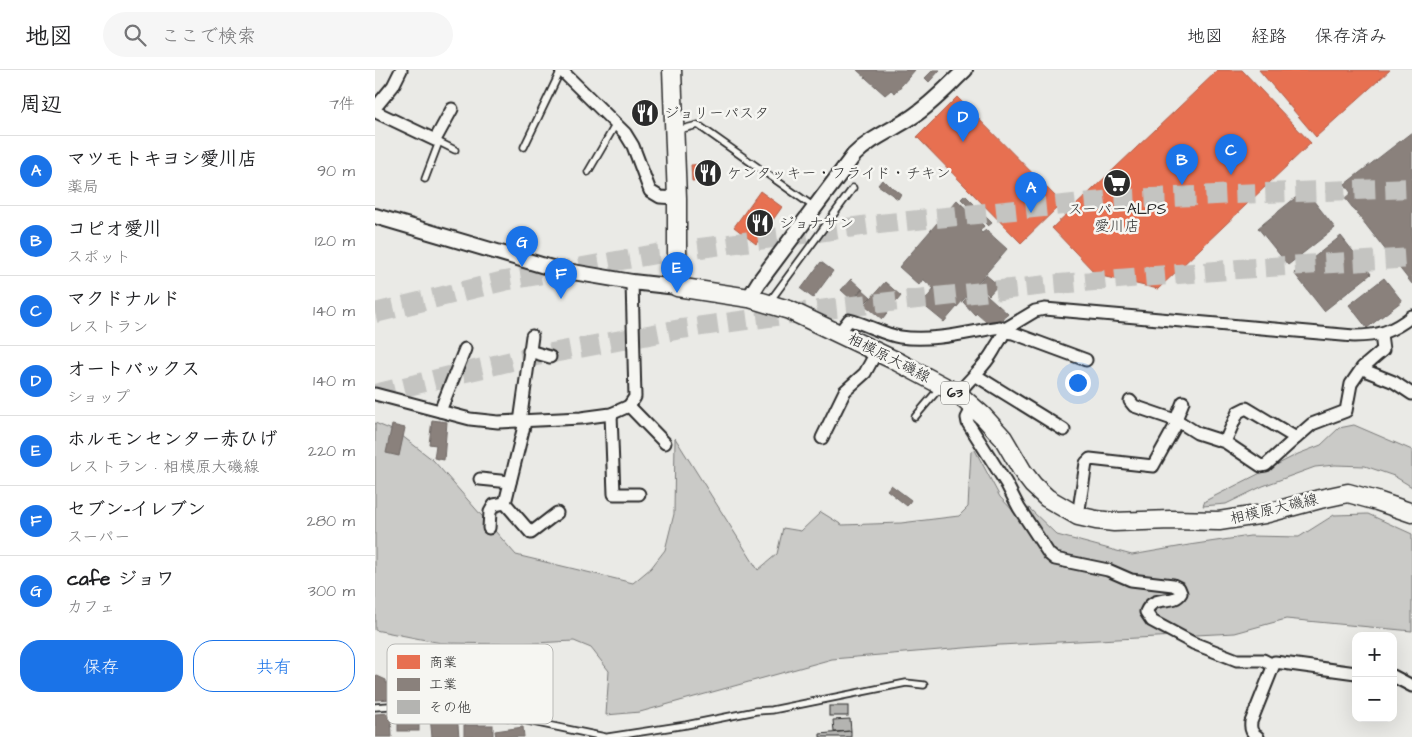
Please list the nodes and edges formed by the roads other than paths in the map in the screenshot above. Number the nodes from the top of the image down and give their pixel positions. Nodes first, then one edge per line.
1 (401, 70) edge
2 (561, 70) edge
3 (672, 70) edge
4 (965, 70) edge
5 (375, 108) edge
6 (452, 109) dead end
7 (618, 125) junction
8 (675, 130) junction
9 (437, 141) junction
10 (524, 147) dead end
11 (455, 150) dead end
12 (588, 172) dead end
13 (425, 178) dead end
14 (853, 188) dead end
15 (677, 198) junction
16 (814, 208) junction
17 (375, 216) edge
18 (631, 282) junction
19 (677, 287) junction
20 (749, 298) junction
21 (768, 304) junction
22 (1412, 316) edge
23 (1005, 330) junction
24 (839, 333) junction
25 (1381, 335) junction
26 (531, 336) dead end
27 (465, 349) dead end
28 (529, 351) junction
29 (877, 351) junction
30 (550, 356) dead end
31 (1085, 360) dead end
32 (1363, 367) junction
33 (975, 376) junction
34 (940, 384) junction
35 (375, 394) edge
36 (958, 394) junction
37 (1412, 394) edge
38 (1130, 401) dead end
39 (1183, 402) dead end
40 (629, 406) junction
41 (973, 407) junction
42 (440, 411) junction
43 (611, 414) junction
44 (915, 417) dead end
45 (1177, 420) junction
46 (522, 422) junction
47 (1064, 430) dead end
48 (822, 438) dead end
49 (1296, 438) junction
50 (1225, 442) junction
51 (665, 443) dead end
52 (480, 479) dead end
53 (510, 482) junction
54 (639, 494) dead end
55 (505, 503) junction
56 (557, 513) dead end
57 (1412, 513) edge
58 (1078, 516) junction
59 (489, 528) dead end
60 (1273, 665) junction
61 (1352, 672) edge
62 (1395, 677) edge
63 (924, 685) dead end
64 (1412, 686) edge
65 (543, 724) edge
66 (606, 737) edge
67 (1258, 737) edge

1 - 5 street
2 - 7 street
2 - 10 lane
3 - 8 main road
4 - 16 street
5 - 9 street
6 - 9 street
7 - 12 lane
7 - 15 street
8 - 15 main road
8 - 16 lane
9 - 11 lane
9 - 13 lane
14 - 21 lane
15 - 19 main road
16 - 20 street
17 - 18 street
18 - 19 street
18 - 40 street
19 - 20 main road, 相模原大磯線 / 63
20 - 21 main road, 相模原大磯線 / 63
21 - 24 main road, 相模原大磯線 / 63
22 - 25 street
23 - 24 street
23 - 25 street
23 - 31 street
23 - 33 street
24 - 29 main road, 相模原大磯線 / 63
25 - 32 street
26 - 28 street
27 - 42 street
28 - 30 street
28 - 46 street
29 - 34 main road, 相模原大磯線 / 63
29 - 48 street
32 - 37 street
32 - 49 street
33 - 36 street
33 - 47 street
34 - 36 main road, 相模原大磯線 / 63
34 - 44 lane
35 - 42 street
36 - 41 main road, 相模原大磯線 / 63
38 - 45 street
39 - 45 street
40 - 43 street
40 - 51 street
41 - 58 main road, 相模原大磯線 / 63
41 - 60 street
42 - 46 street
43 - 46 street
43 - 54 street
45 - 50 street
45 - 58 street
46 - 53 street
49 - 50 street
49 - 50 street
52 - 53 street
53 - 55 street
55 - 56 street
55 - 59 street
57 - 58 main road, 相模原大磯線 / 63
60 - 61 street
60 - 67 street
62 - 64 street
63 - 66 lane
65 - 66 lane

